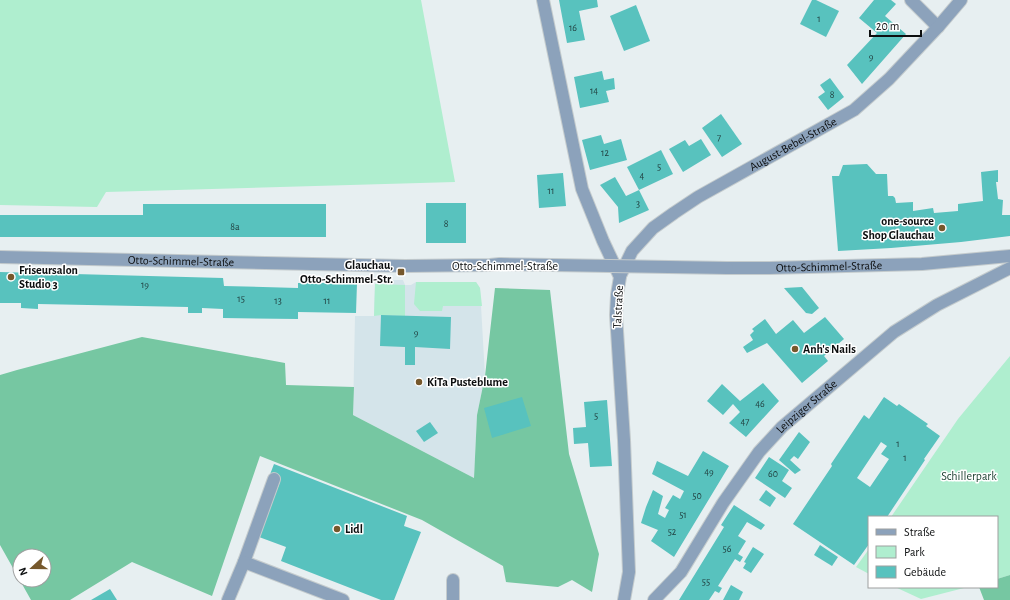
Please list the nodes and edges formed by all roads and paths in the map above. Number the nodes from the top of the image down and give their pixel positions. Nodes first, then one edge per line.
1 (543, 0) edge
2 (911, 0) edge
3 (961, 0) edge
4 (938, 27) junction
5 (1010, 256) edge
6 (0, 257) edge
7 (1010, 268) edge
8 (620, 277) junction
9 (274, 479) dead end
10 (244, 562) junction
11 (453, 580) dead end
12 (228, 600) edge
13 (343, 600) edge
14 (453, 600) edge
15 (624, 600) edge
16 (654, 600) edge

1 - 8 street, Talstraße
2 - 4 street
3 - 4 street, August-Bebel-Straße
4 - 8 street, August-Bebel-Straße
5 - 6 street, Otto-Schimmel-Straße, bridge
7 - 16 street, Leipziger Straße
8 - 15 street, Talstraße
9 - 10 street
10 - 12 street
10 - 13 street
11 - 14 street

